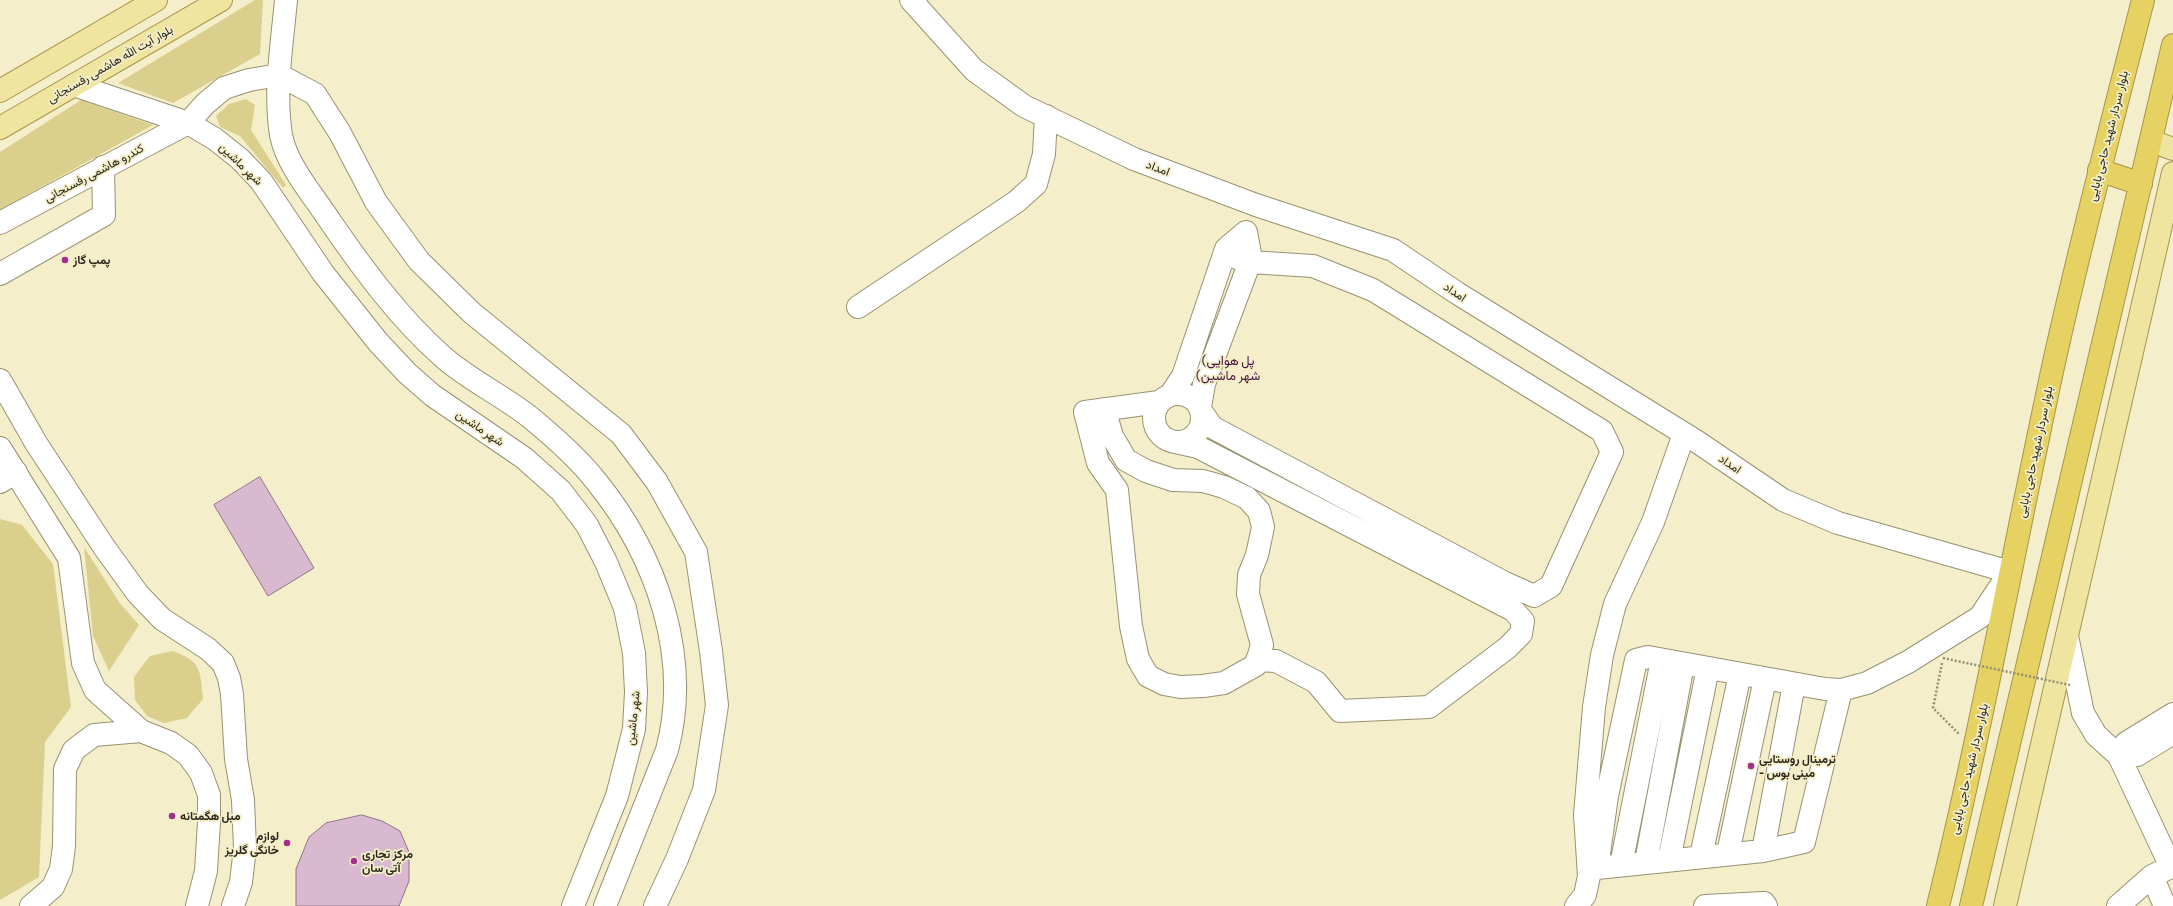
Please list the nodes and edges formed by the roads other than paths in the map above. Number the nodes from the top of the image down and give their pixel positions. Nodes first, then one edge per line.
1 (156, 0) edge
2 (221, 0) edge
3 (286, 0) edge
4 (912, 0) edge
5 (2143, 0) edge
6 (2173, 45) edge
7 (279, 75) junction
8 (74, 85) junction
9 (0, 91) edge
10 (1046, 116) junction
11 (188, 123) junction
12 (0, 128) edge
13 (2151, 141) junction
14 (2173, 149) edge
15 (104, 167) junction
16 (2099, 170) junction
17 (2173, 173) edge
18 (2141, 184) junction
19 (1256, 205) junction
20 (0, 223) edge
21 (1246, 232) junction
22 (1225, 254) junction
23 (1250, 262) junction
24 (0, 274) edge
25 (858, 307) dead end
26 (0, 380) edge
27 (1165, 398) junction
28 (1104, 409) junction
29 (1201, 409) junction
30 (1684, 434) junction
31 (1176, 442) junction
32 (0, 448) edge
33 (8, 477) edge
34 (2010, 572) junction
35 (1521, 590) junction
36 (1512, 610) junction
37 (2067, 636) junction
38 (1257, 660) junction
39 (1684, 664) junction
40 (1708, 668) junction
41 (1740, 674) junction
42 (1765, 679) junction
43 (1794, 684) junction
44 (1841, 690) junction
45 (2173, 714) edge
46 (141, 731) junction
47 (2173, 733) edge
48 (2118, 756) junction
49 (1763, 851) junction
50 (1728, 853) junction
51 (1701, 856) junction
52 (1669, 860) junction
53 (1646, 862) junction
54 (2165, 870) edge
55 (31, 906) edge
56 (197, 906) edge
57 (233, 906) edge
58 (573, 906) edge
59 (605, 906) edge
60 (655, 906) edge
61 (1576, 906) edge
62 (1705, 906) edge
63 (1766, 906) edge
64 (1938, 906) edge
65 (1971, 906) edge
66 (2005, 906) edge
67 (2118, 906) edge
68 (2165, 906) edge

1 - 9 main road
2 - 8 main road, بلوار آیت الله هاشمی رفسنجانی
3 - 7 street
4 - 10 street, امداد
5 - 16 highway, بلوار سردار شهید حاجی بابایی
6 - 13 highway
7 - 11 street
7 - 59 street
7 - 60 street
8 - 11 street, شهر ماشین
8 - 12 main road, بلوار آیت الله هاشمی رفسنجانی
10 - 19 street, امداد
10 - 25 street
11 - 15 street, کندرو هاشمی رفسنجانی
11 - 58 street, شهر ماشین
13 - 14 main road
13 - 18 highway
15 - 20 street, کندرو هاشمی رفسنجانی
15 - 24 street
16 - 18 highway
16 - 34 highway, بلوار سردار شهید حاجی بابایی
17 - 37 main road
18 - 65 highway
19 - 21 street
19 - 30 street, امداد
21 - 22 street
21 - 23 street
22 - 23 street
22 - 27 street
23 - 29 street
23 - 35 street
26 - 57 street
27 - 28 street
27 - 29 street
27 - 31 street
28 - 38 street
28 - 38 street
29 - 31 street
29 - 35 street
30 - 34 street, امداد
30 - 61 street
31 - 36 street
32 - 33 street
33 - 46 street
34 - 44 street
34 - 64 highway, بلوار سردار شهید حاجی بابایی
35 - 36 street
36 - 38 street
37 - 48 street
37 - 66 main road
39 - 40 street
39 - 53 street
39 - 53 street
40 - 41 street
40 - 52 street
41 - 42 street
41 - 51 street
42 - 43 street
42 - 50 street
43 - 44 street
43 - 49 street
44 - 49 street
45 - 48 street
46 - 55 street
46 - 56 street
47 - 48 street
48 - 54 street
49 - 50 street
50 - 51 street
51 - 52 street
52 - 53 street
54 - 67 street
54 - 68 street
62 - 63 street

